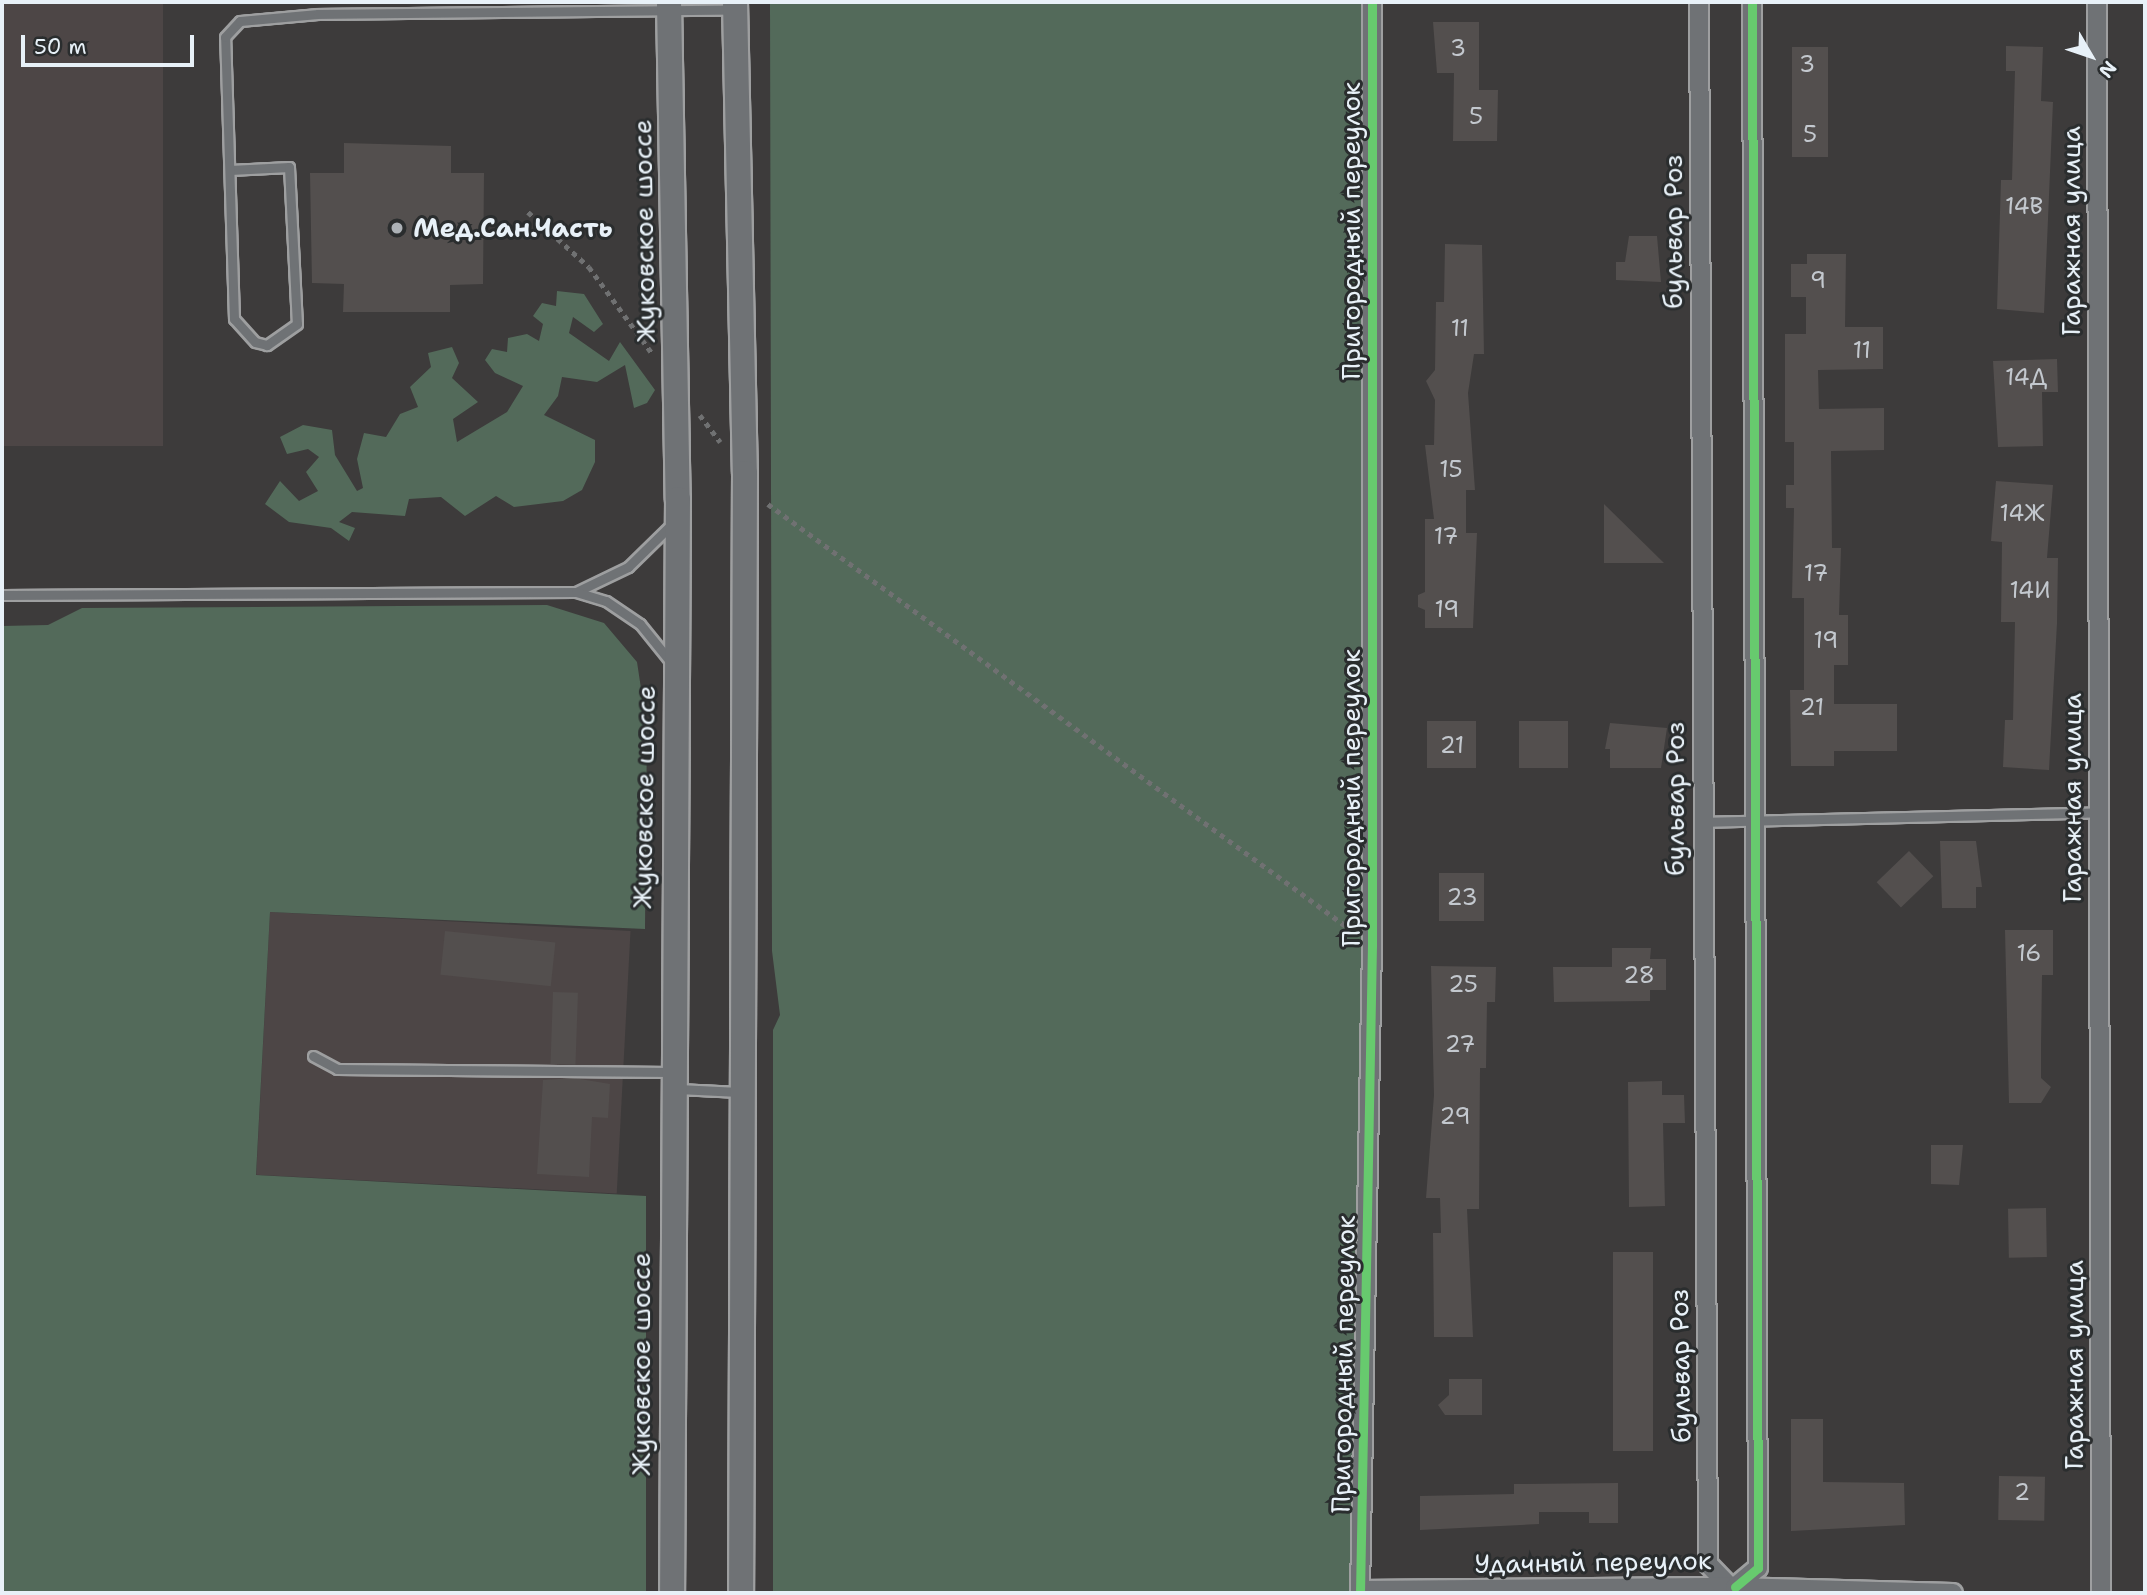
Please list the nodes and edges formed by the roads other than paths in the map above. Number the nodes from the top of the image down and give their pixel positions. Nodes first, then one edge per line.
1 (1372, 2) edge
2 (1699, 2) edge
3 (1752, 2) edge
4 (2097, 2) edge
5 (669, 6) edge
6 (735, 6) edge
7 (230, 170) junction
8 (678, 518) junction
9 (576, 592) junction
10 (2, 594) edge
11 (676, 670) junction
12 (2099, 813) junction
13 (1751, 818) junction
14 (1701, 822) junction
15 (313, 1056) dead end
16 (671, 1081) junction
17 (739, 1092) junction
18 (1733, 1589) edge
19 (1360, 1592) edge
20 (672, 1593) edge
21 (741, 1593) edge
22 (1953, 1593) edge
23 (2101, 1593) edge

1 - 19 street, Пригородный переулок
2 - 14 street, бульвар Роз
3 - 13 street
4 - 12 street, Гаражная улица
5 - 6 lane
5 - 7 lane
5 - 8 main road, Жуковское шоссе
6 - 17 main road
7 - 7 lane
8 - 9 lane
8 - 11 main road, Жуковское шоссе
9 - 10 lane
9 - 11 lane
11 - 16 main road, Жуковское шоссе
12 - 13 lane
12 - 23 street, Гаражная улица
13 - 14 lane
13 - 18 street
14 - 18 street, бульвар Роз
15 - 16 lane
16 - 17 lane
16 - 20 main road, Жуковское шоссе
17 - 21 main road
18 - 19 street, Удачный переулок
18 - 22 street, Удачный переулок

